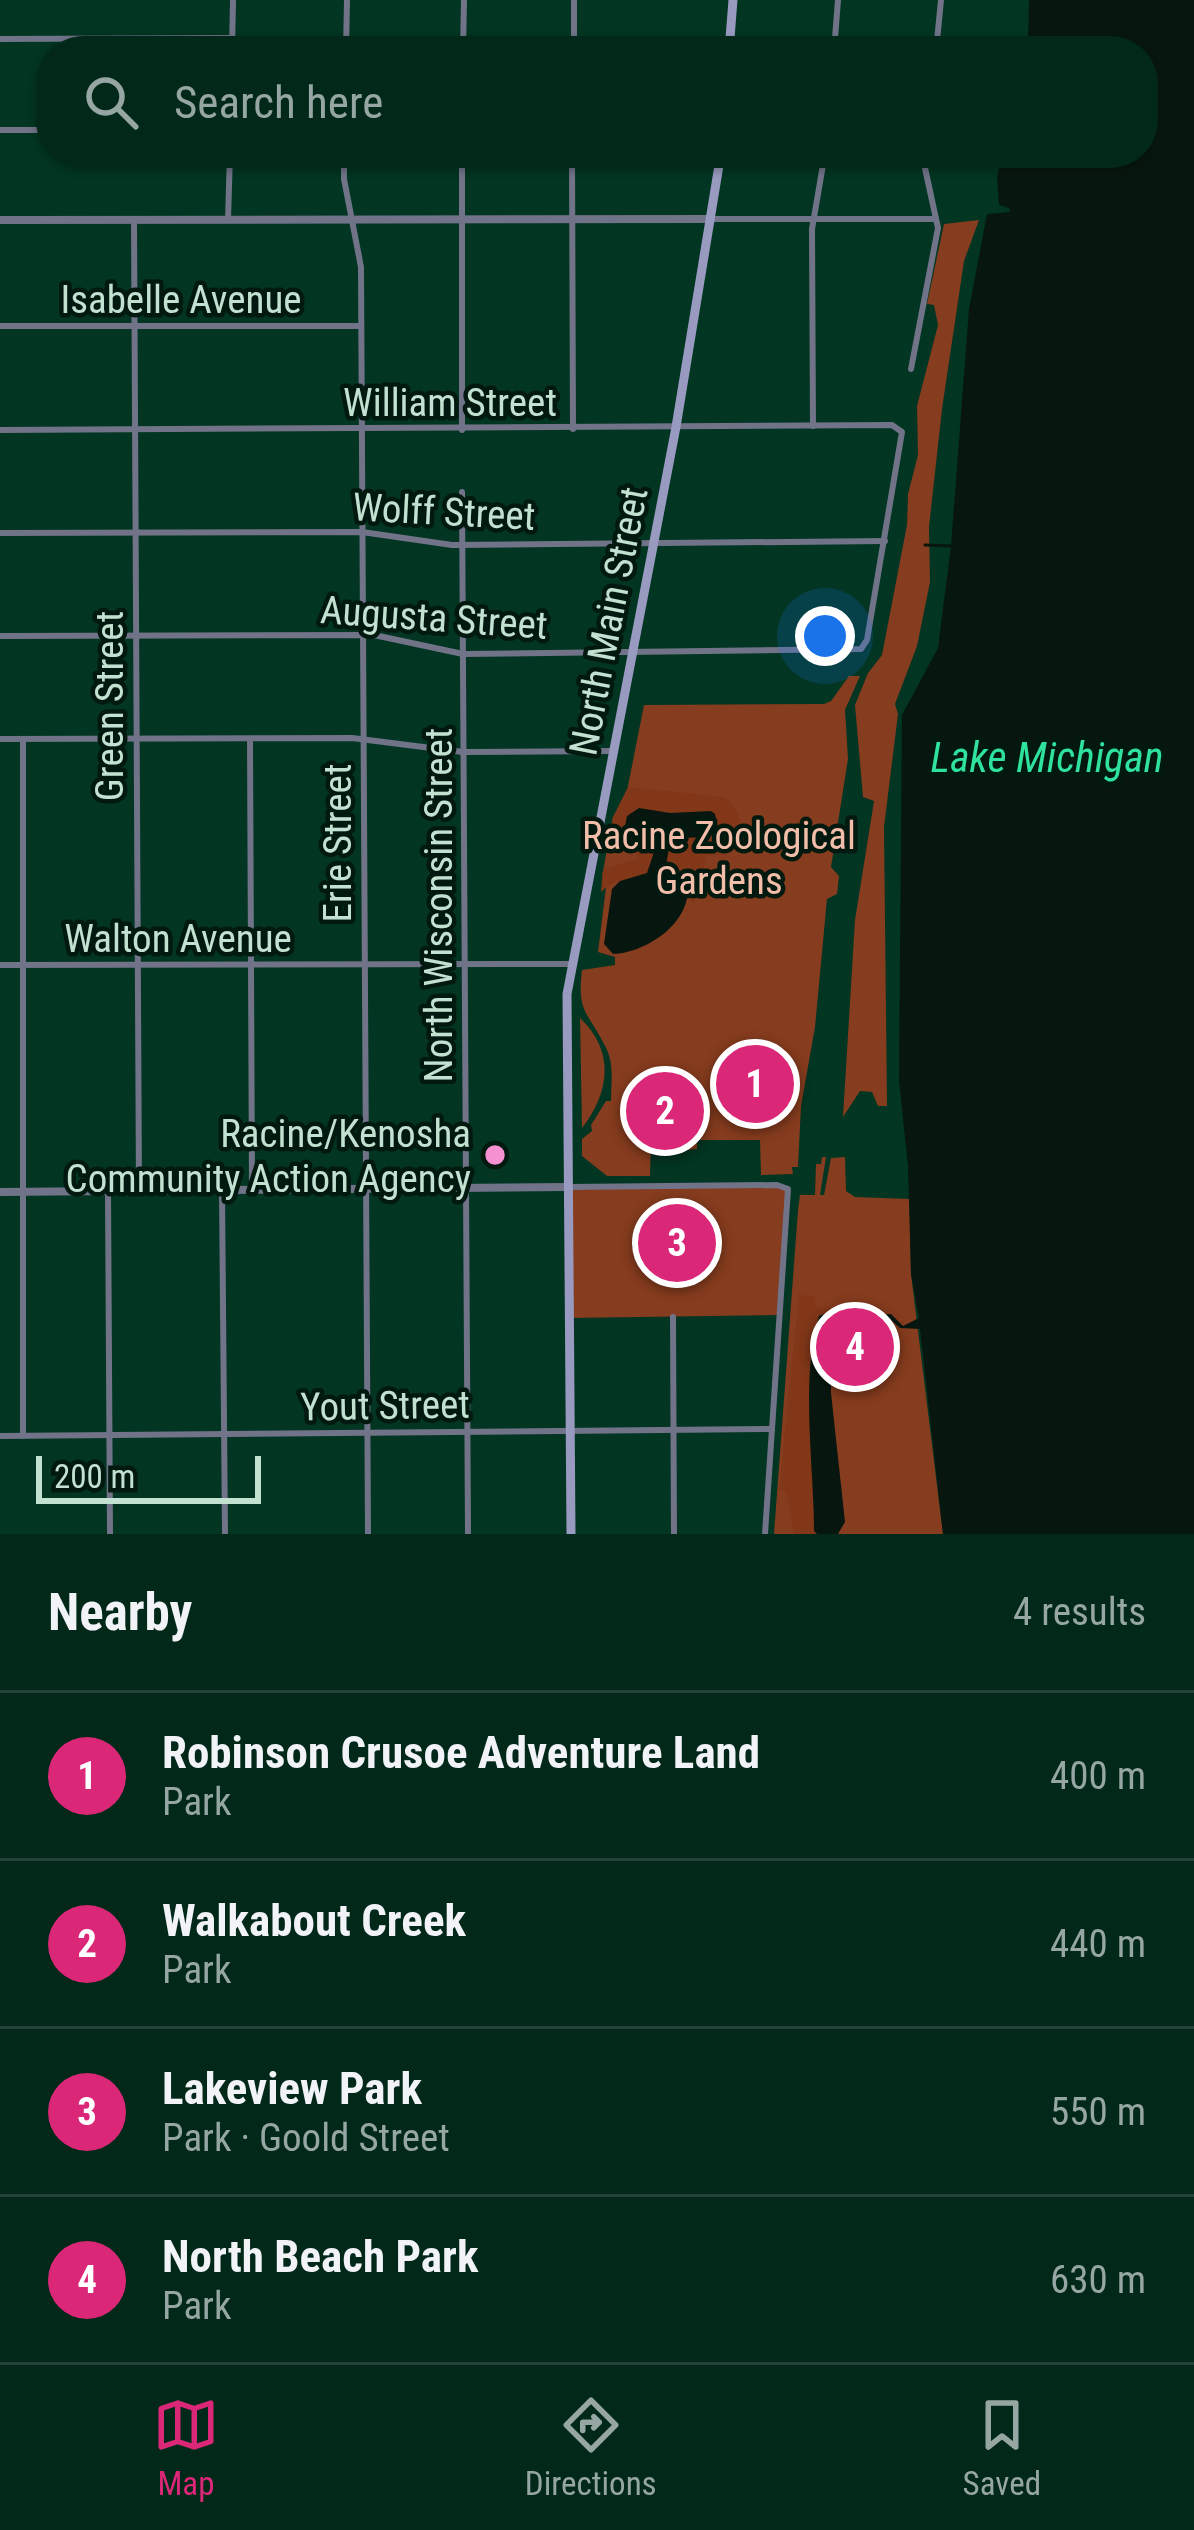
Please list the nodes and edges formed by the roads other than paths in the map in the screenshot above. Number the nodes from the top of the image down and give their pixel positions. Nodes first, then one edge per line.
1 (233, 0) edge
2 (346, 0) edge
3 (464, 0) edge
4 (574, 0) edge
5 (734, 0) edge
6 (838, 0) edge
7 (941, 0) edge
8 (232, 36) edge
9 (346, 36) edge
10 (464, 36) edge
11 (574, 36) edge
12 (730, 36) edge
13 (835, 36) edge
14 (937, 36) edge
15 (0, 39) edge
16 (36, 39) edge
17 (0, 130) edge
18 (36, 130) edge
19 (230, 168) edge
20 (344, 168) edge
21 (462, 168) edge
22 (572, 168) edge
23 (719, 168) edge
24 (822, 168) edge
25 (925, 168) edge
26 (351, 219) junction
27 (712, 219) junction
28 (814, 219) junction
29 (936, 219) junction
30 (0, 220) edge
31 (134, 220) junction
32 (228, 220) junction
33 (460, 220) junction
34 (571, 220) junction
35 (0, 326) edge
36 (134, 326) junction
37 (362, 326) junction
38 (911, 369) dead end
39 (813, 427) junction
40 (676, 428) junction
41 (362, 429) junction
42 (573, 429) junction
43 (0, 430) edge
44 (135, 430) junction
45 (462, 430) junction
46 (462, 492) dead end
47 (362, 532) junction
48 (0, 533) edge
49 (136, 533) junction
50 (885, 541) junction
51 (654, 542) junction
52 (462, 545) junction
53 (363, 635) junction
54 (0, 636) edge
55 (136, 636) junction
56 (633, 652) junction
57 (463, 654) junction
58 (0, 739) edge
59 (23, 739) junction
60 (136, 739) junction
61 (250, 739) junction
62 (363, 739) junction
63 (464, 752) junction
64 (613, 752) junction
65 (465, 962) junction
66 (251, 964) junction
67 (364, 964) junction
68 (572, 964) junction
69 (0, 965) edge
70 (24, 965) junction
71 (138, 965) junction
72 (568, 1187) junction
73 (466, 1188) junction
74 (223, 1190) junction
75 (252, 1190) junction
76 (366, 1190) junction
77 (108, 1191) junction
78 (139, 1191) junction
79 (0, 1192) edge
80 (22, 1192) junction
81 (673, 1317) dead end
82 (674, 1429) junction
83 (772, 1429) junction
84 (570, 1430) junction
85 (468, 1431) junction
86 (367, 1432) junction
87 (224, 1434) junction
88 (110, 1435) junction
89 (0, 1436) edge
90 (23, 1436) junction
91 (110, 1534) edge
92 (225, 1534) edge
93 (368, 1534) edge
94 (468, 1534) edge
95 (571, 1534) edge
96 (674, 1534) edge
97 (765, 1534) edge

1 - 8 street
2 - 9 street
3 - 10 street
4 - 11 street
5 - 12 main road
6 - 13 street
7 - 14 street
15 - 16 street
17 - 18 street
19 - 32 street
20 - 26 street, Erie Street
21 - 33 street
22 - 34 street
23 - 27 main road, North Main Street
24 - 28 street
25 - 29 street
26 - 32 street
26 - 33 street
26 - 37 street, Erie Street
27 - 28 street
27 - 34 street
27 - 40 main road, North Main Street
28 - 29 street
28 - 39 street
29 - 38 street
30 - 31 street
31 - 32 street
31 - 36 street, Green Street
33 - 34 street
33 - 45 street
34 - 42 street
35 - 36 street, Isabelle Avenue
36 - 37 street, Isabelle Avenue
36 - 44 street, Green Street
37 - 41 street, Erie Street
39 - 40 street, William Street
39 - 50 street, William Street
40 - 42 street, William Street
40 - 51 main road, North Main Street
41 - 44 street, William Street
41 - 45 street, William Street
41 - 47 street, Erie Street
42 - 45 street, William Street
43 - 44 street, William Street
44 - 49 street, Green Street
46 - 52 street, North Wisconsin Street
47 - 49 street, Wolff Street
47 - 52 street, Wolff Street
47 - 53 street, Erie Street
48 - 49 street, Wolff Street
49 - 55 street, Green Street
50 - 51 street, Wolff Street
50 - 56 street, Augusta Street
51 - 52 street, Wolff Street
51 - 56 main road, North Main Street
52 - 57 street, North Wisconsin Street
53 - 55 street, Augusta Street
53 - 57 street, Augusta Street
53 - 62 street, Erie Street
54 - 55 street, Augusta Street
55 - 60 street, Green Street
56 - 57 street, Augusta Street
56 - 64 main road, North Main Street
57 - 63 street, North Wisconsin Street
58 - 59 street
59 - 60 street
59 - 70 street
60 - 61 street
60 - 71 street, Green Street
61 - 62 street
61 - 66 street
62 - 63 street
62 - 67 street, Erie Street
63 - 64 street
63 - 65 street, North Wisconsin Street
64 - 68 main road, North Main Street
65 - 67 street, Walton Avenue
65 - 68 street, Walton Avenue
65 - 73 street, North Wisconsin Street
66 - 67 street, Walton Avenue
66 - 71 street, Walton Avenue
66 - 75 street
67 - 76 street, Erie Street
68 - 72 main road, North Main Street
69 - 70 street, Walton Avenue
70 - 71 street, Walton Avenue
70 - 80 street
71 - 78 street, Green Street
72 - 73 street
72 - 83 street
72 - 84 main road, North Main Street
73 - 76 street
73 - 85 street, North Wisconsin Street
74 - 75 street
74 - 78 street
74 - 87 street
75 - 76 street
76 - 86 street, Erie Street
77 - 78 street
77 - 80 street
77 - 88 street
79 - 80 street
80 - 90 street
81 - 82 street
82 - 83 street, Yout Street
82 - 84 street, Yout Street
82 - 96 street
83 - 97 street
84 - 85 street, Yout Street
84 - 95 main road, North Main Street
85 - 86 street, Yout Street
85 - 94 street, North Wisconsin Street
86 - 87 street, Yout Street
86 - 93 street, Erie Street
87 - 88 street, Yout Street
87 - 92 street
88 - 90 street, Yout Street
88 - 91 street
89 - 90 street, Yout Street

